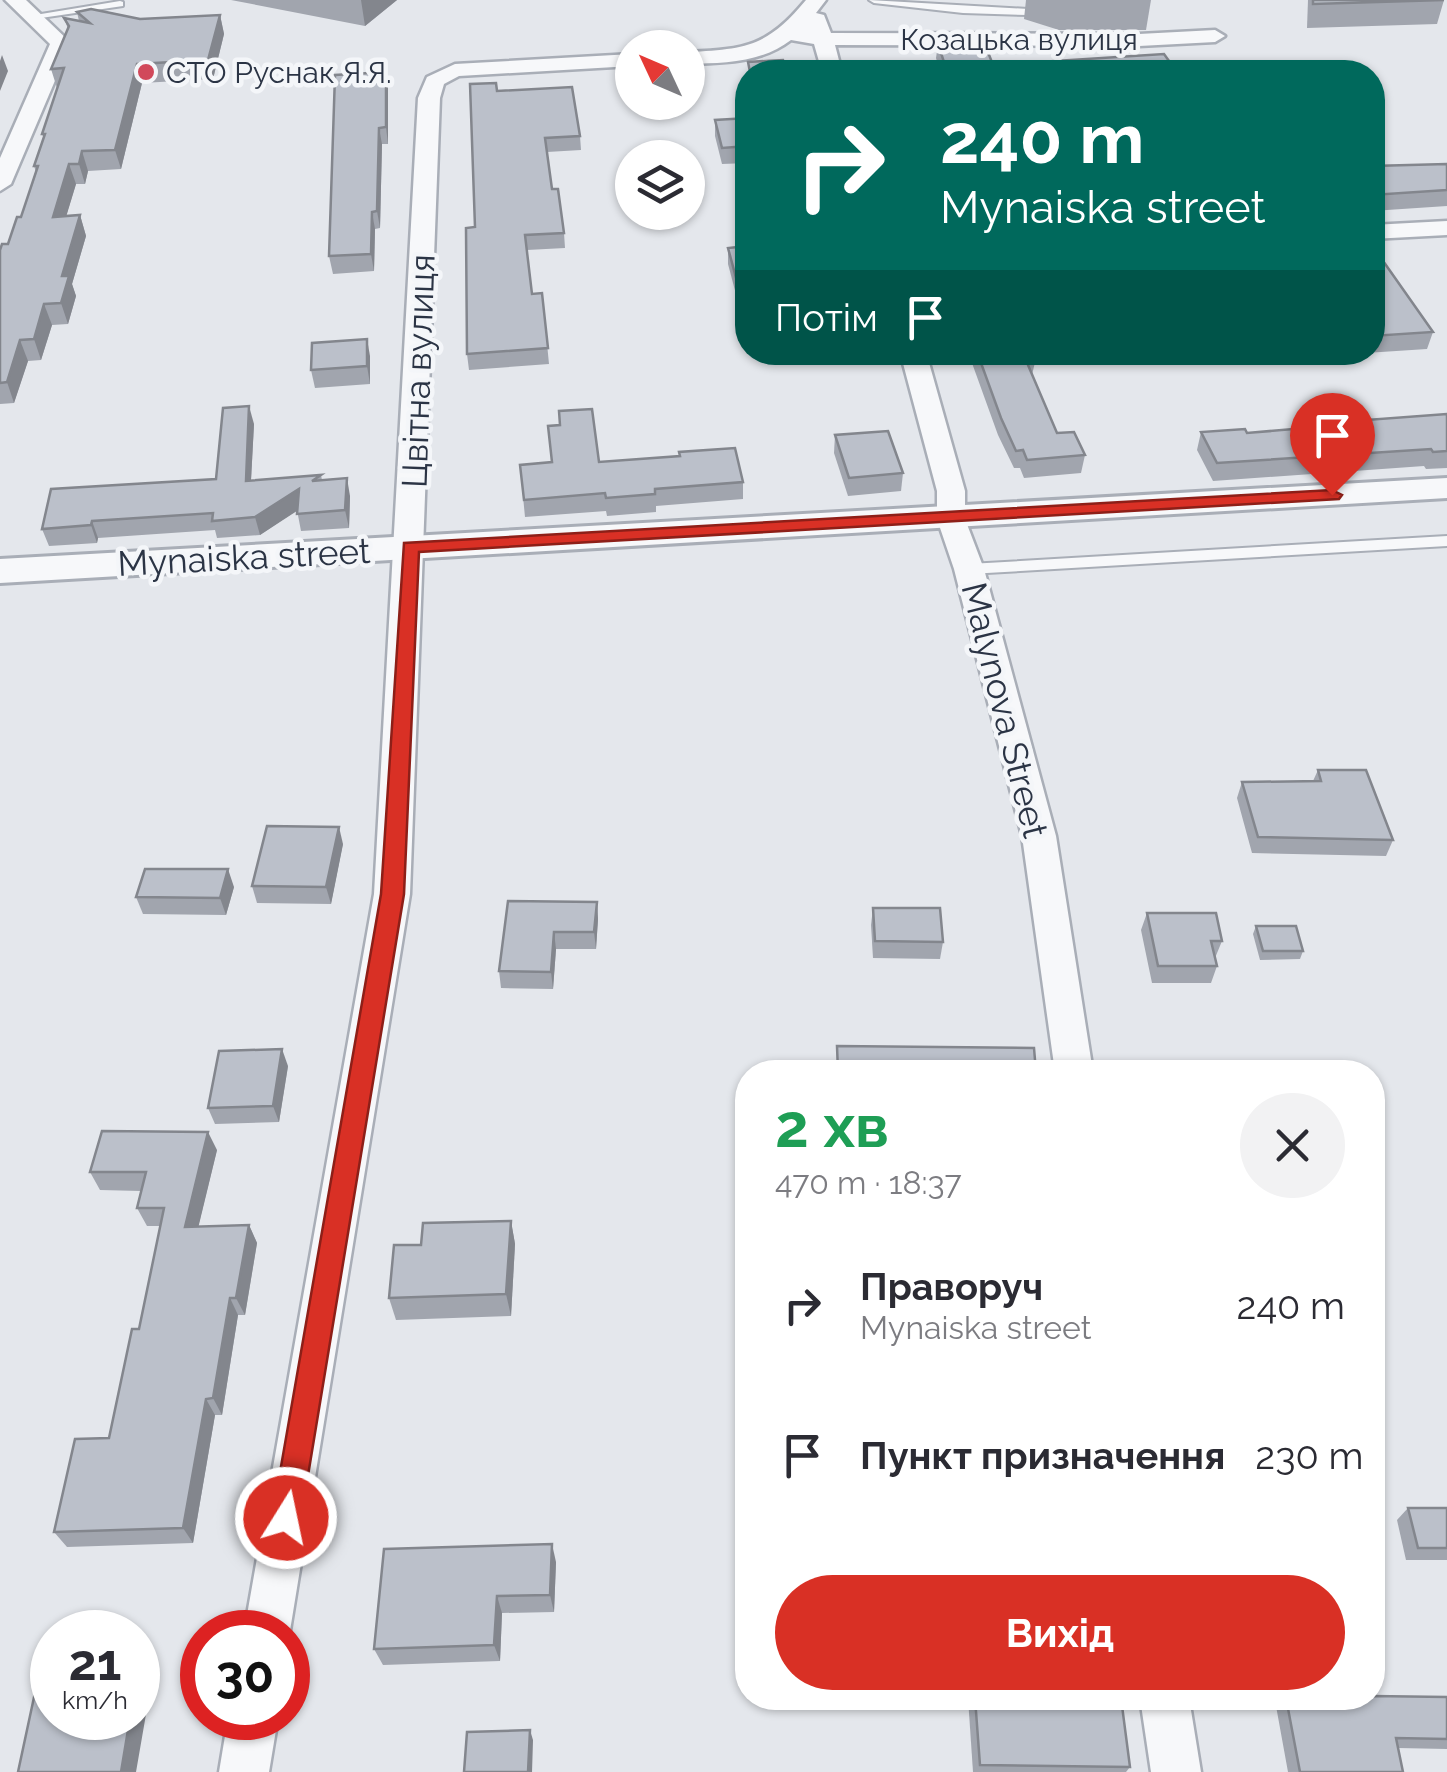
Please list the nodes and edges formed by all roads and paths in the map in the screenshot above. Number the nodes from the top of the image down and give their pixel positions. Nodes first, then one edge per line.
1 (16, 0) edge
2 (874, 0) edge
3 (123, 2) edge
4 (815, 2) edge
5 (83, 9) junction
6 (1028, 12) dead end
7 (34, 16) junction
8 (790, 34) junction
9 (1215, 36) dead end
10 (822, 39) junction
11 (705, 57) edge
12 (828, 60) edge
13 (615, 61) edge
14 (0, 184) edge
15 (1447, 228) edge
16 (1385, 231) edge
17 (917, 365) edge
18 (1447, 488) edge
19 (951, 519) junction
20 (1447, 540) edge
21 (410, 547) junction
22 (969, 568) junction
23 (0, 570) edge
24 (1072, 1060) edge
25 (272, 1610) edge
26 (1167, 1710) edge
27 (250, 1740) edge
28 (244, 1772) edge
29 (1176, 1772) edge

1 - 7 street
2 - 6 lane
3 - 5 lane
3 - 5 lane
4 - 8 street
4 - 10 street
5 - 7 lane
7 - 14 street
8 - 10 street, Козацька вулиця
8 - 11 street
9 - 10 street, Козацька вулиця
10 - 12 street
13 - 21 street, Цвітна вулиця
15 - 16 street
17 - 19 street, Malynova Street
18 - 19 street, Mynaiska street
19 - 21 street, Mynaiska street
19 - 22 street, Malynova Street
20 - 22 lane
21 - 23 street, Mynaiska street
21 - 25 street, Цвітна вулиця
22 - 24 street, Malynova Street
26 - 29 street
27 - 28 street

